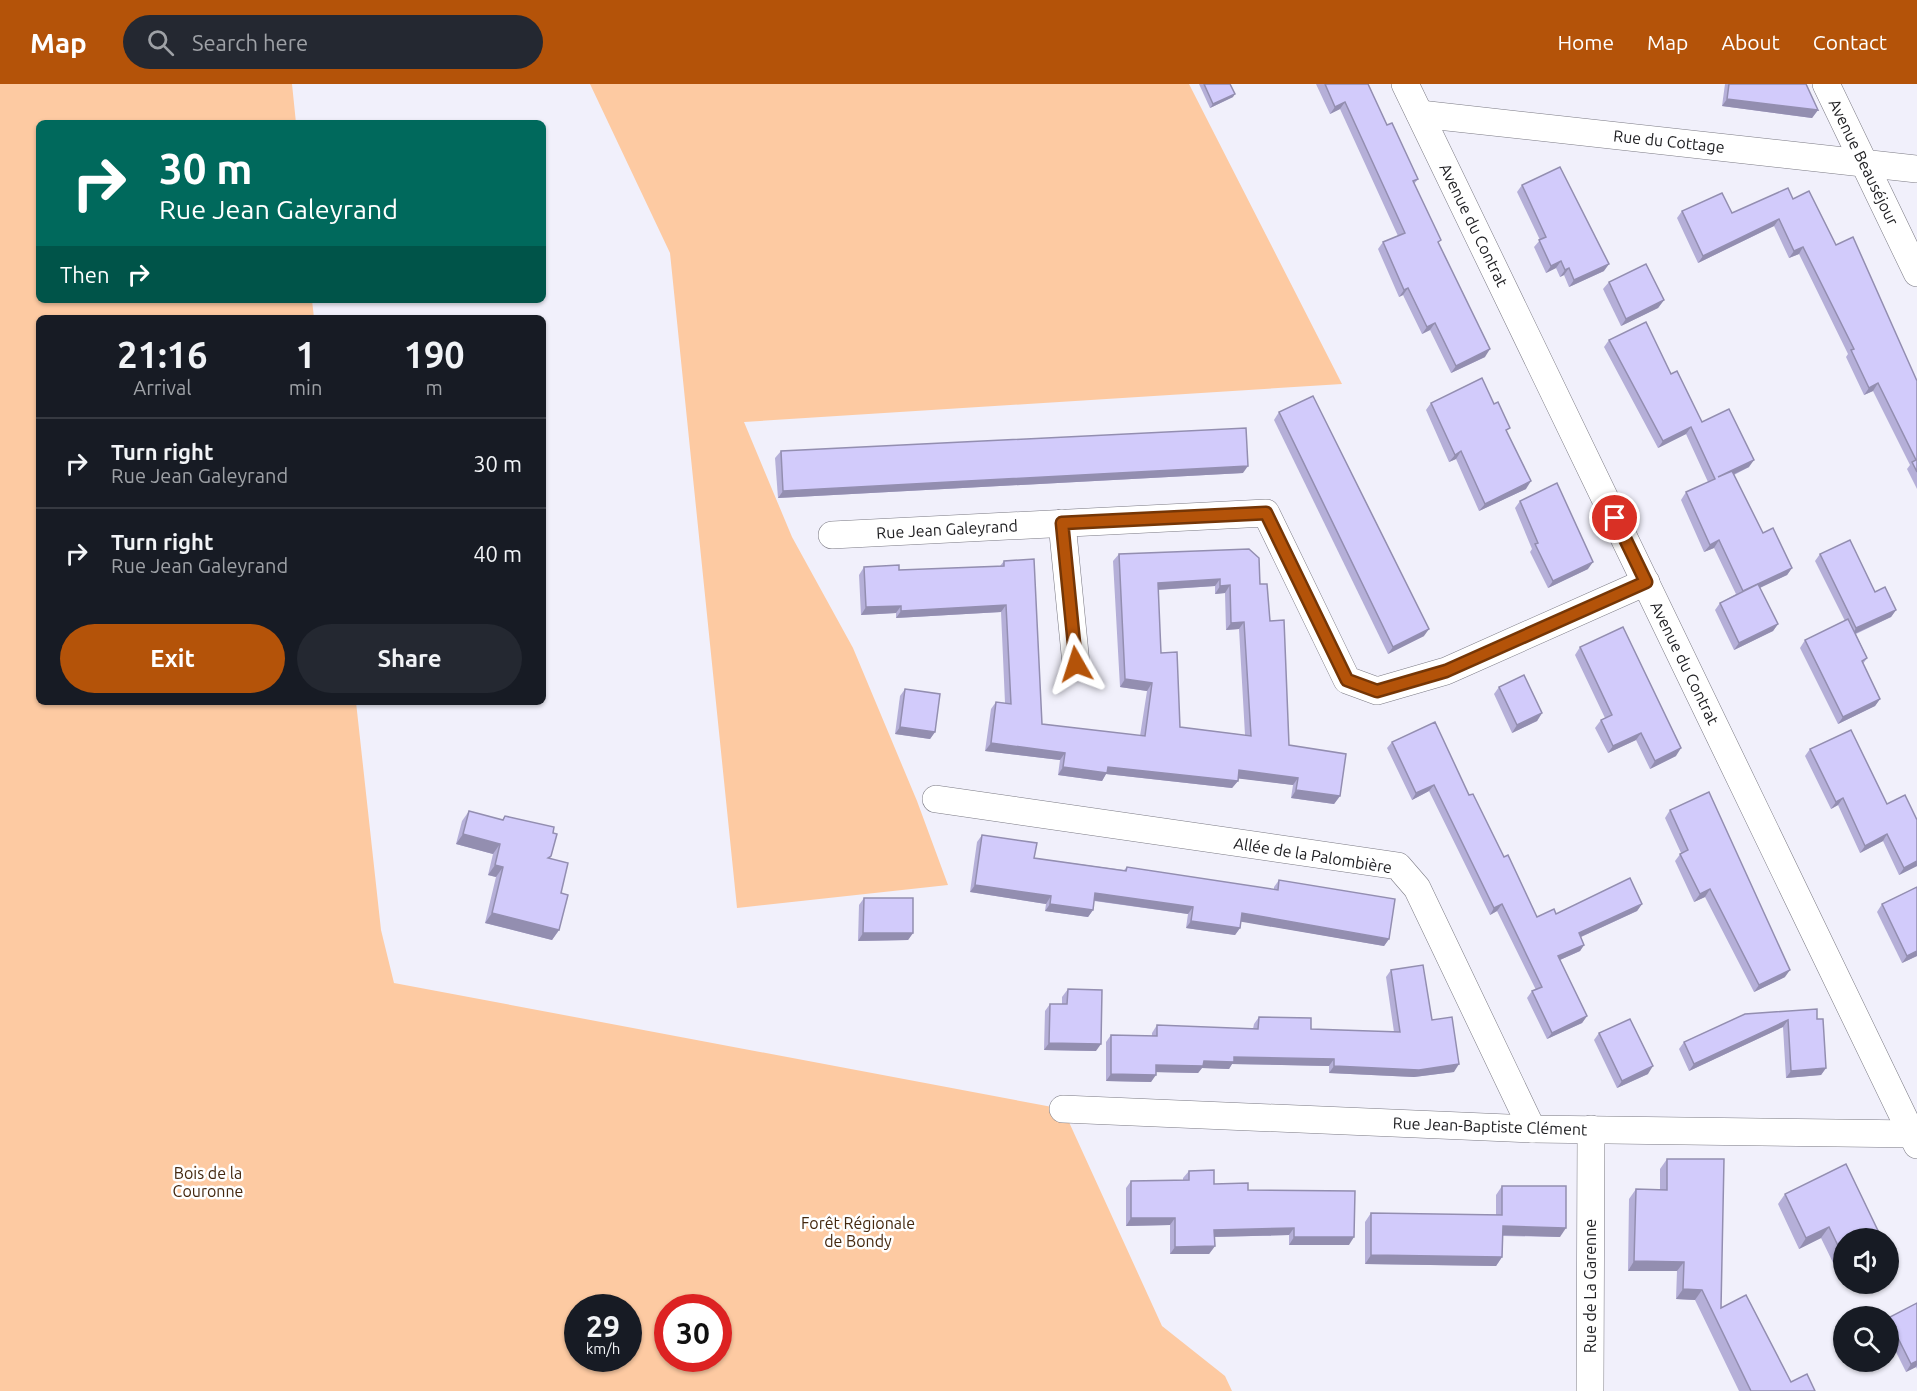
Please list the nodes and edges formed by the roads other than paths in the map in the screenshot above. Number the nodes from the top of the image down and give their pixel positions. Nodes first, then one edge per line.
1 (1406, 84) edge
2 (1826, 84) edge
3 (1420, 114) junction
4 (1864, 163) junction
5 (1917, 169) edge
6 (1917, 273) edge
7 (1062, 523) junction
8 (832, 535) dead end
9 (1646, 582) junction
10 (1076, 664) dead end
11 (936, 799) dead end
12 (1063, 1109) dead end
13 (1532, 1129) junction
14 (1592, 1129) junction
15 (1915, 1138) edge
16 (1590, 1391) edge

1 - 3 street, Avenue du Contrat
2 - 4 street, Avenue Beauséjour
3 - 4 street, Rue du Cottage
3 - 9 street, Avenue du Contrat
4 - 5 street, Rue du Cottage
4 - 6 street, Avenue Beauséjour
7 - 8 street, Rue Jean Galeyrand
7 - 9 street, Rue Jean Galeyrand
7 - 10 street
9 - 15 street, Avenue du Contrat
11 - 13 street, Allée de la Palombière
12 - 13 street, Rue Jean-Baptiste Clément
13 - 14 street, Rue Jean-Baptiste Clément
14 - 15 street, Rue Jean-Baptiste Clément
14 - 16 street, Rue de La Garenne

